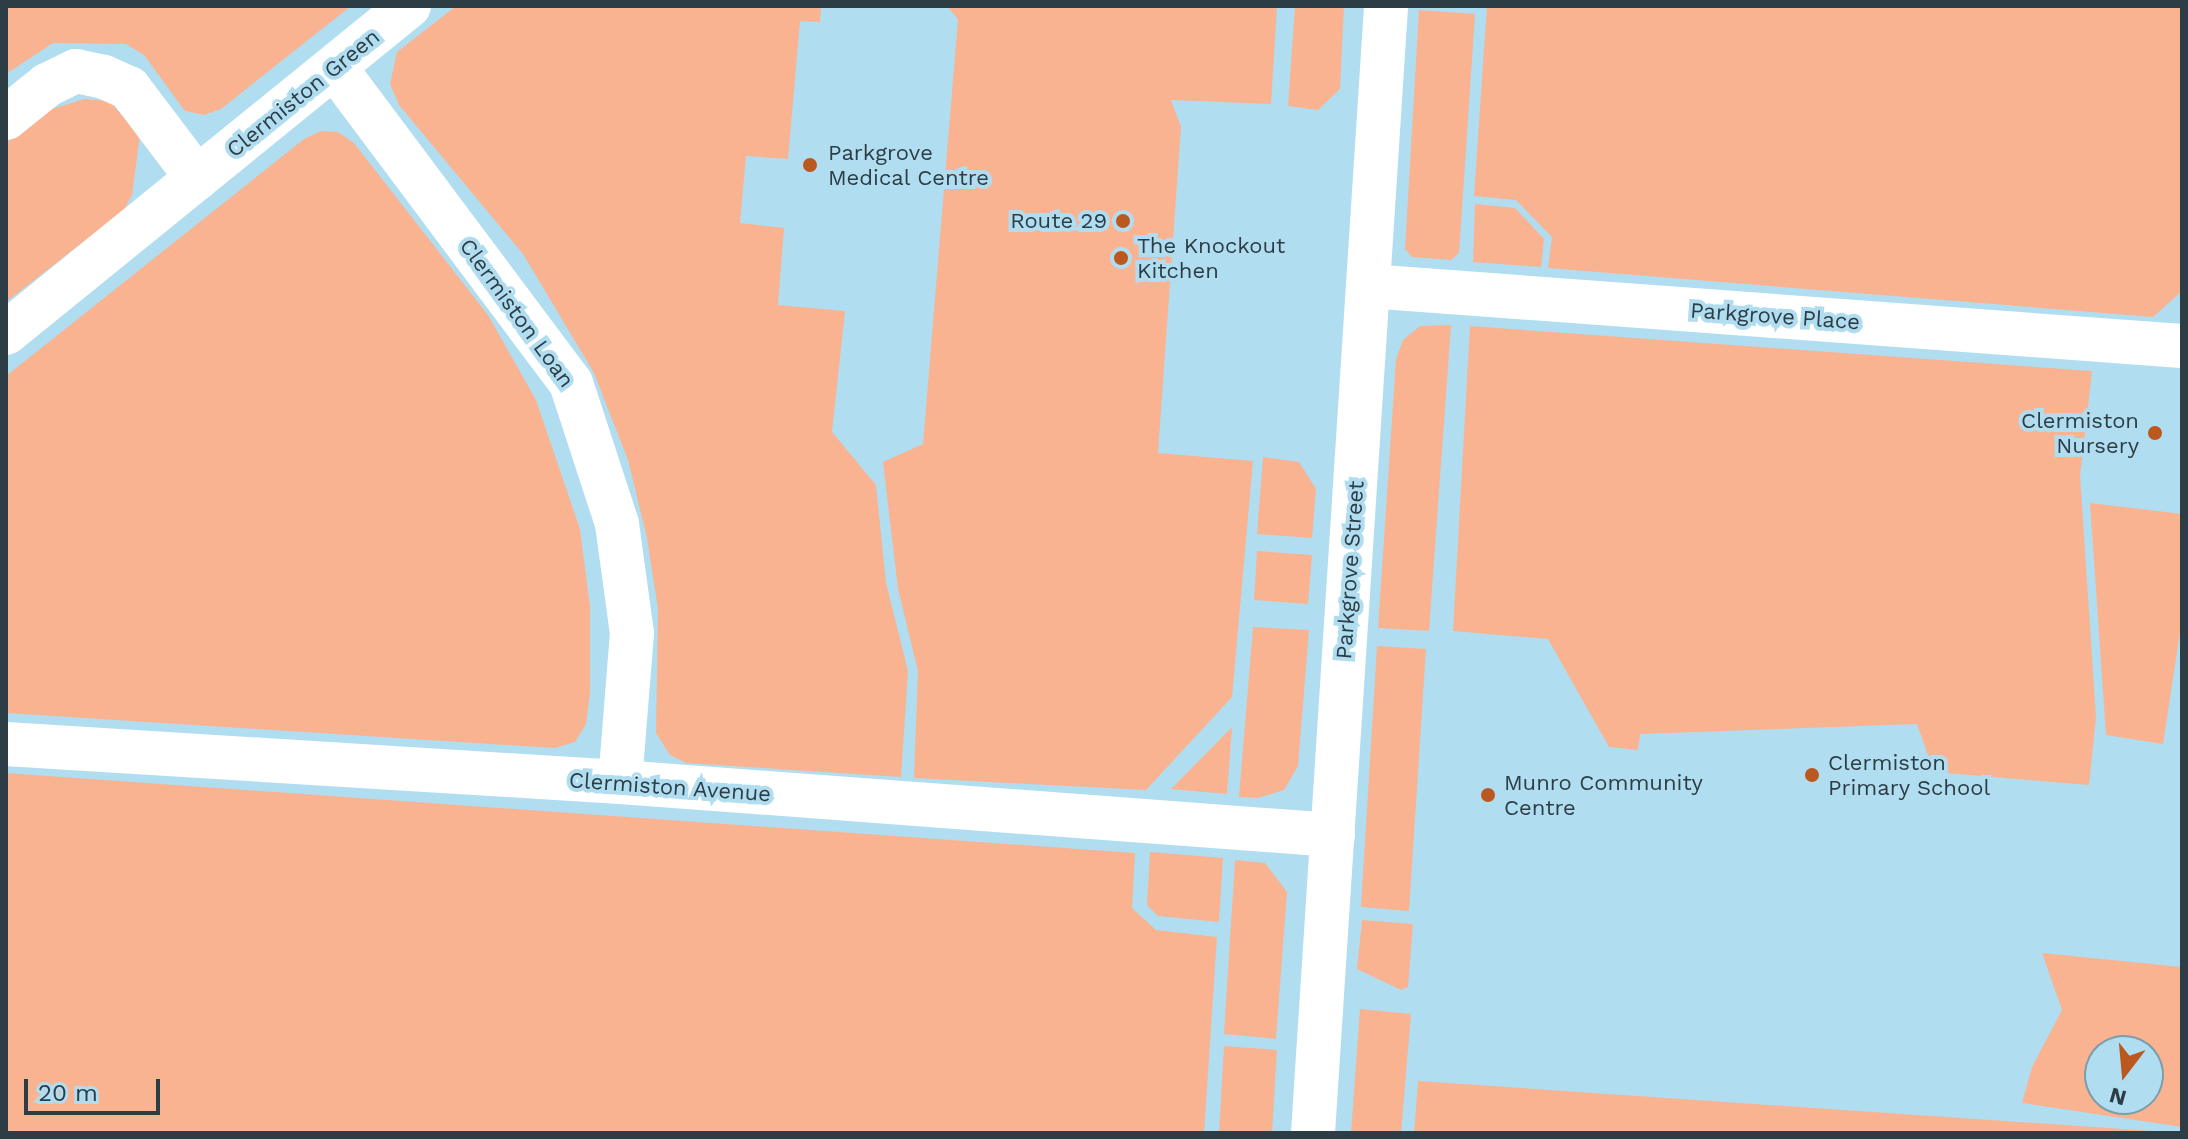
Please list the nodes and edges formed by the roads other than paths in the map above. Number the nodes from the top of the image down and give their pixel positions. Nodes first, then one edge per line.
1 (409, 6) edge
2 (1386, 6) edge
3 (336, 69) junction
4 (6, 118) edge
5 (197, 178) junction
6 (1368, 286) junction
7 (6, 333) edge
8 (2182, 346) edge
9 (6, 744) edge
10 (620, 782) junction
11 (1333, 835) junction
12 (1313, 1133) edge

1 - 3 street, Clermiston Green
2 - 6 street, Parkgrove Street
3 - 5 street, Clermiston Green
3 - 10 street, Clermiston Loan
4 - 5 street
5 - 7 street, Clermiston Green
6 - 8 street, Parkgrove Place
6 - 11 street, Parkgrove Street
9 - 10 street, Clermiston Avenue
10 - 11 street, Clermiston Avenue
11 - 12 street, Parkgrove Street

